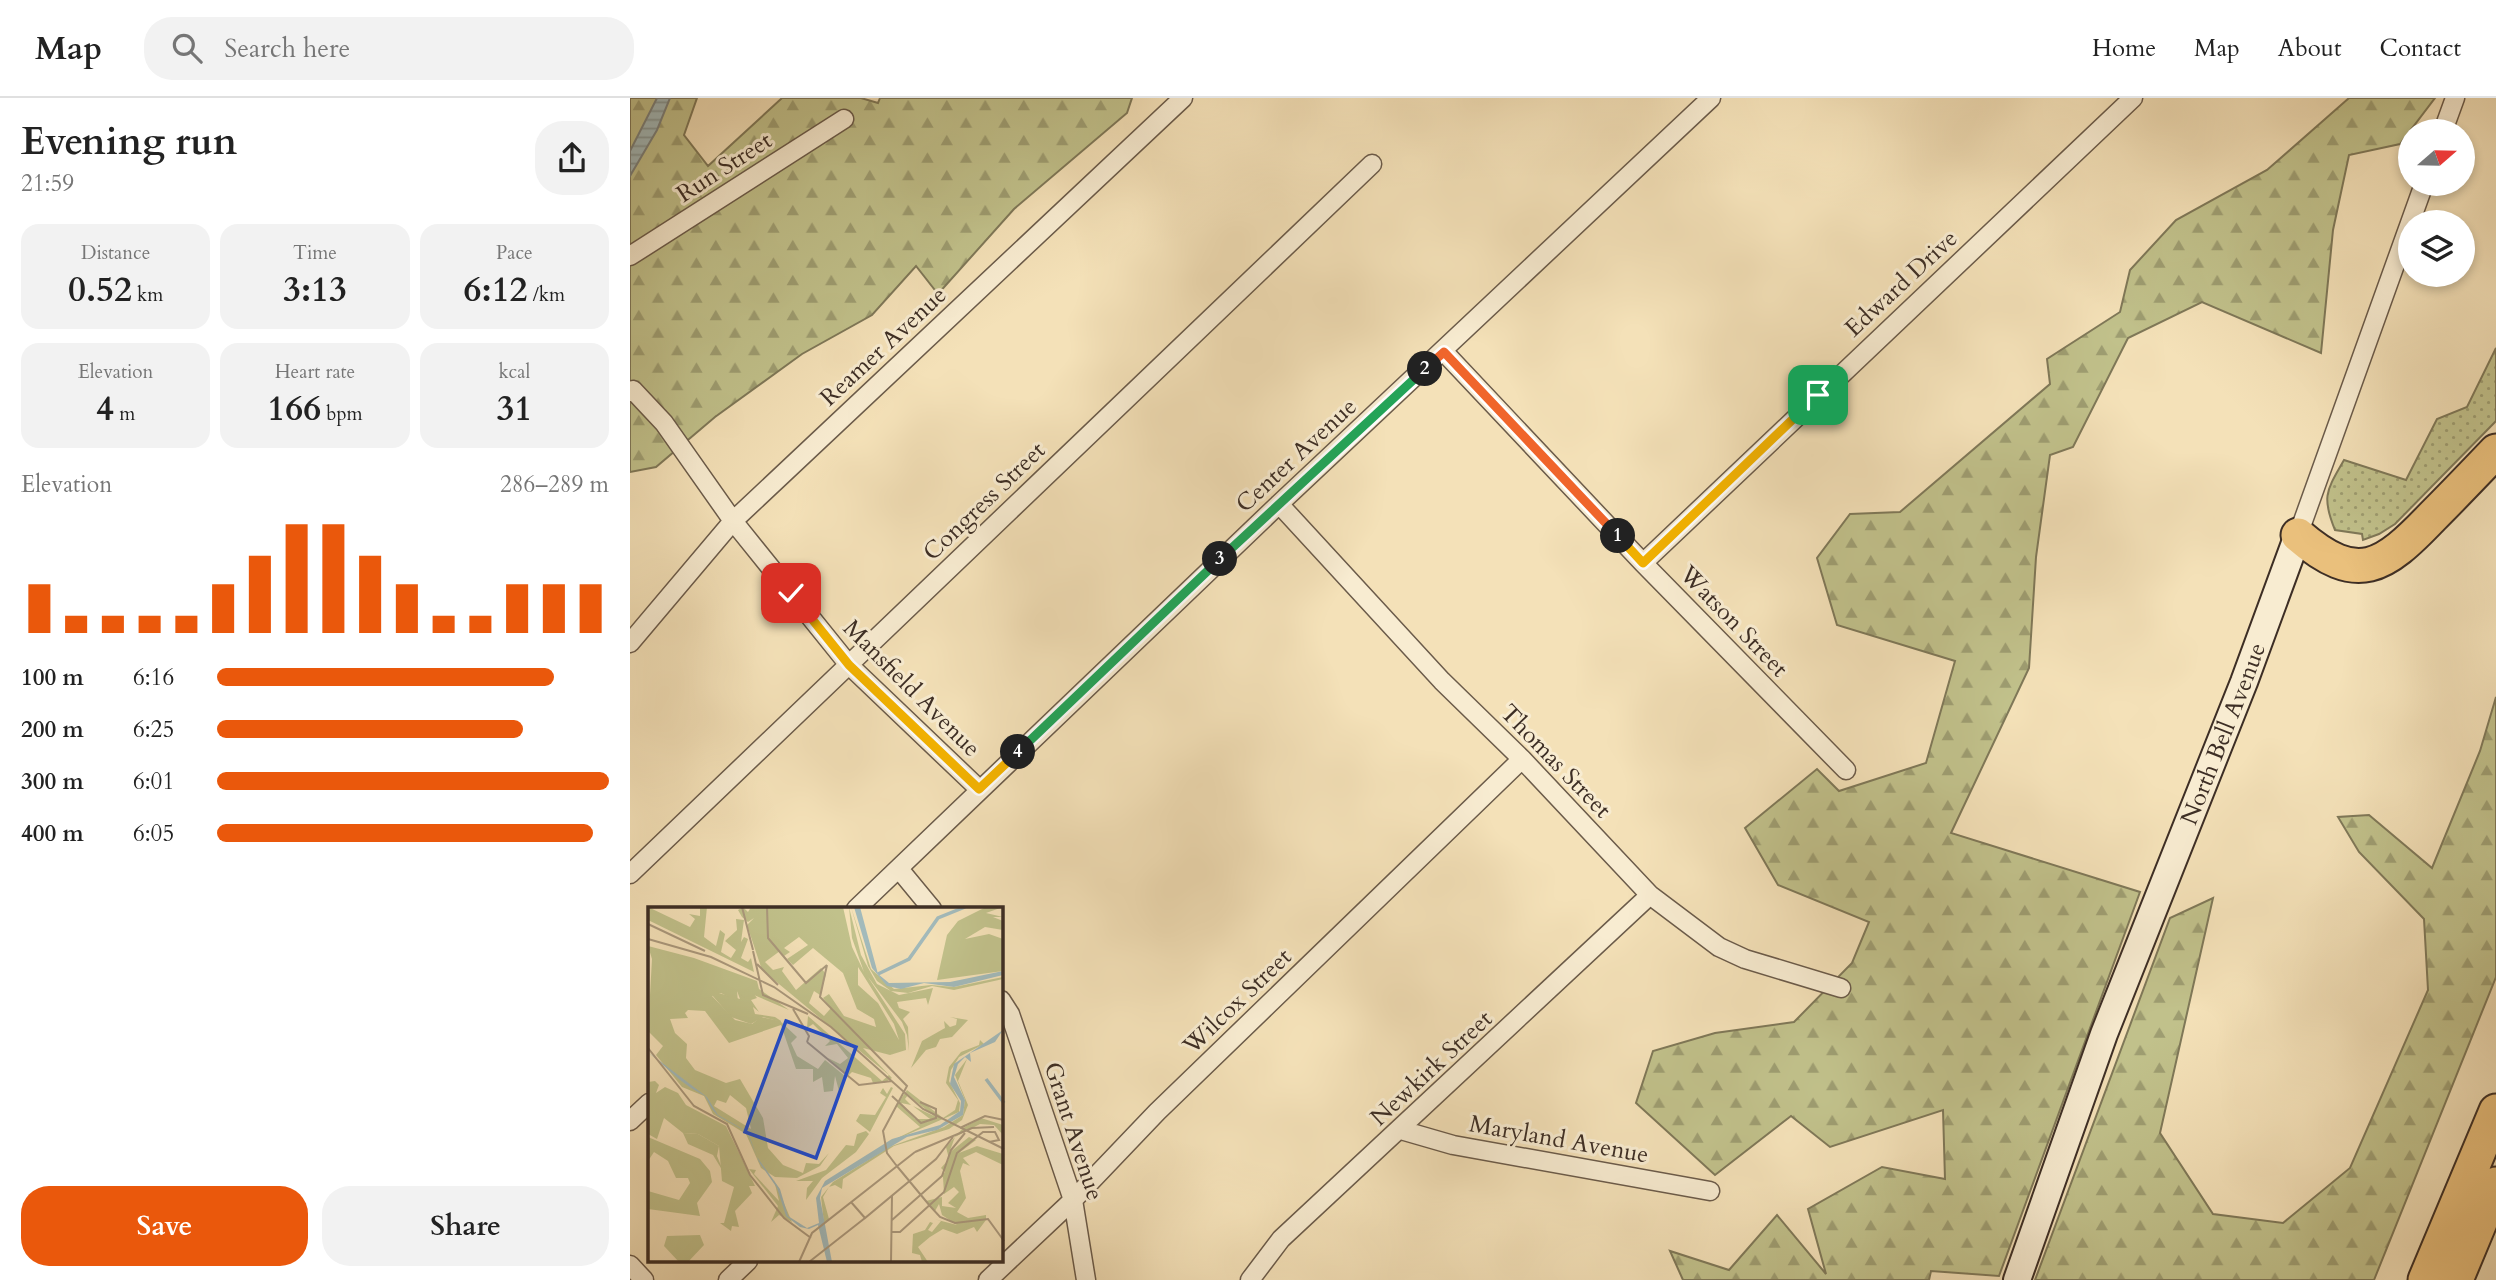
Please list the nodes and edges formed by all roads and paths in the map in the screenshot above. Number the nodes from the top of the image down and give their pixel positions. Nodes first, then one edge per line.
1 (1183, 98) edge
2 (1711, 98) edge
3 (2133, 98) edge
4 (2455, 98) edge
5 (844, 119) dead end
6 (2447, 119) edge
7 (1372, 164) dead end
8 (2420, 196) edge
9 (630, 256) edge
10 (1444, 352) junction
11 (630, 392) edge
12 (2496, 429) edge
13 (2496, 451) edge
14 (1279, 504) junction
15 (733, 521) junction
16 (2298, 535) junction
17 (1643, 563) junction
18 (630, 643) edge
19 (849, 665) junction
20 (1522, 759) junction
21 (1846, 770) dead end
22 (979, 789) junction
23 (899, 869) junction
24 (630, 874) edge
25 (1650, 895) junction
26 (858, 907) edge
27 (930, 907) edge
28 (1841, 988) dead end
29 (1004, 1013) edge
30 (648, 1104) edge
31 (2496, 1111) edge
32 (630, 1121) edge
33 (1402, 1130) junction
34 (1710, 1191) dead end
35 (2491, 1196) edge
36 (1073, 1200) junction
37 (747, 1262) edge
38 (630, 1265) edge
39 (644, 1280) edge
40 (728, 1280) edge
41 (988, 1280) edge
42 (1086, 1280) edge
43 (1250, 1280) edge
44 (2017, 1280) edge
45 (2425, 1280) edge
46 (2456, 1280) edge
47 (2462, 1280) edge

1 - 15 street, Reamer Avenue
2 - 10 street, Center Avenue
3 - 17 street, Edward Drive
4 - 6 street
5 - 9 street, Run Street
7 - 19 street, Congress Street
8 - 16 street, North Bell Avenue
10 - 14 street, Center Avenue
10 - 17 street, Watson Street
11 - 15 street, Mansfield Avenue
12 - 16 highway
13 - 16 highway
14 - 20 street, Thomas Street
14 - 22 street, Center Avenue
15 - 18 street, Reamer Avenue
15 - 19 street, Mansfield Avenue
16 - 44 street, North Bell Avenue
17 - 21 street, Watson Street
19 - 22 street, Mansfield Avenue
19 - 24 street, Congress Street
20 - 25 street, Thomas Street
20 - 36 street, Wilcox Street
22 - 23 street, Center Avenue
23 - 26 street, Center Avenue
23 - 27 street
25 - 28 street, Thomas Street
25 - 33 street, Newkirk Street
29 - 36 street, Grant Avenue
30 - 32 street
31 - 45 highway
33 - 34 street, Maryland Avenue
33 - 43 street, Newkirk Street
35 - 46 highway
35 - 47 highway
36 - 41 street, Wilcox Street
36 - 42 street, Grant Avenue
37 - 40 street
38 - 39 street

